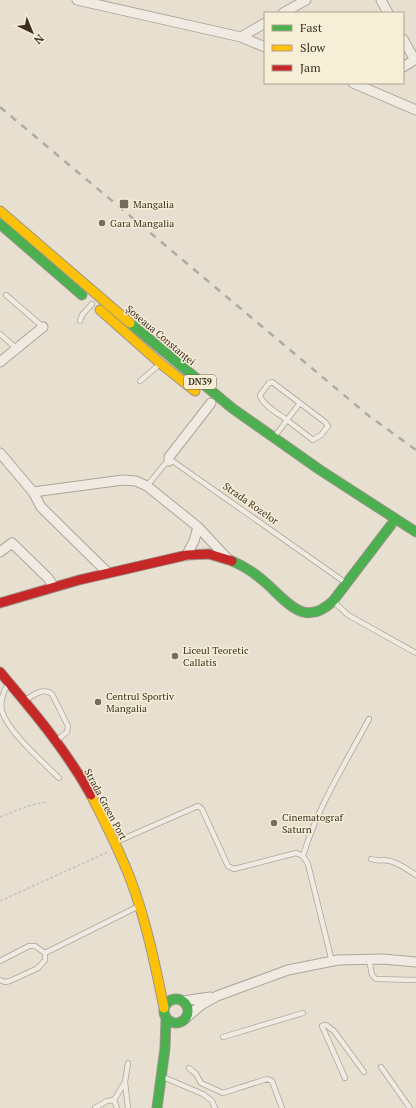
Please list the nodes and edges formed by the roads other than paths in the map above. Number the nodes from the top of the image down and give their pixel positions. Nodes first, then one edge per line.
1 (77, 0) edge
2 (306, 0) edge
3 (381, 0) edge
4 (285, 12) edge
5 (387, 12) edge
6 (264, 24) edge
7 (241, 37) junction
8 (404, 41) edge
9 (264, 47) edge
10 (415, 60) edge
11 (404, 66) edge
12 (355, 84) edge
13 (372, 84) edge
14 (365, 88) junction
15 (416, 110) edge
16 (0, 211) edge
17 (0, 224) edge
18 (6, 295) dead end
19 (92, 304) junction
20 (80, 321) dead end
21 (43, 327) joint
22 (0, 334) edge
23 (16, 348) junction
24 (0, 362) edge
25 (161, 364) junction
26 (140, 381) dead end
27 (205, 399) junction
28 (300, 403) junction
29 (287, 420) junction
30 (274, 437) junction
31 (0, 454) edge
32 (169, 461) junction
33 (147, 486) junction
34 (33, 492) junction
35 (391, 525) junction
36 (198, 527) junction
37 (416, 532) edge
38 (416, 540) edge
39 (0, 552) edge
40 (186, 556) junction
41 (229, 560) junction
42 (107, 572) junction
43 (347, 583) junction
44 (53, 586) junction
45 (334, 601) junction
46 (0, 603) edge
47 (416, 653) edge
48 (0, 672) edge
49 (9, 683) junction
50 (24, 701) junction
51 (369, 720) dead end
52 (55, 741) junction
53 (59, 778) dead end
54 (115, 845) junction
55 (303, 856) junction
56 (371, 859) dead end
57 (416, 874) edge
58 (139, 906) junction
59 (45, 953) junction
60 (368, 959) junction
61 (0, 961) edge
62 (332, 962) junction
63 (416, 962) edge
64 (155, 966) junction
65 (0, 980) edge
66 (416, 980) edge
67 (218, 996) junction
68 (181, 1000) junction
69 (164, 1008) junction
70 (303, 1013) dead end
71 (166, 1018) junction
72 (186, 1018) junction
73 (223, 1037) dead end
74 (128, 1062) dead end
75 (381, 1067) dead end
76 (189, 1068) dead end
77 (364, 1072) dead end
78 (161, 1077) junction
79 (345, 1078) dead end
80 (125, 1082) junction
81 (114, 1100) junction
82 (408, 1107) edge
83 (95, 1108) edge
84 (117, 1108) edge
85 (128, 1108) edge
86 (157, 1108) edge
87 (214, 1108) edge
88 (282, 1108) edge

1 - 7 street
2 - 4 street
3 - 5 street
6 - 7 street
7 - 9 street
8 - 10 street
10 - 11 street
12 - 14 street
13 - 14 street
14 - 15 street
16 - 30 street, Șoseaua Constanței / DN39
17 - 19 street, DN39
18 - 21 lane
19 - 20 lane
19 - 25 street, DN39
21 - 23 street
22 - 23 lane
23 - 24 street
25 - 26 lane
25 - 27 street, DN39
27 - 32 street
27 - 35 street, DN39
28 - 29 lane
28 - 29 lane
28 - 29 lane
29 - 30 lane
30 - 37 street, Șoseaua Constanței / DN39
31 - 34 street
32 - 33 lane
32 - 43 lane, Strada Rozelor
33 - 34 street
33 - 36 street
34 - 42 street
35 - 38 street, DN39
35 - 43 street
36 - 40 street
36 - 41 street
39 - 44 street
40 - 41 street
40 - 42 street
41 - 45 street
42 - 44 street
43 - 45 street
44 - 46 street
45 - 47 lane
48 - 49 street, Strada Green Port
49 - 50 street, Strada Green Port
49 - 53 lane
50 - 52 street, Strada Green Port
50 - 52 lane
51 - 55 lane
52 - 54 street, Strada Green Port
54 - 55 lane
54 - 58 street, Strada Green Port
55 - 62 lane
56 - 57 lane
58 - 59 lane
58 - 64 street, Strada Green Port
59 - 61 lane
59 - 65 lane
60 - 62 street
60 - 63 street
60 - 66 lane
62 - 67 street
64 - 68 street, Strada Green Port
64 - 69 street, Strada Green Port
67 - 68 street
67 - 72 street
68 - 69 street
68 - 72 street
69 - 71 street
70 - 73 lane
71 - 72 street
71 - 78 street
74 - 80 lane
75 - 82 lane
76 - 88 lane
77 - 79 lane
78 - 86 street
78 - 87 lane
80 - 81 lane
80 - 85 lane
81 - 83 lane
81 - 84 lane

